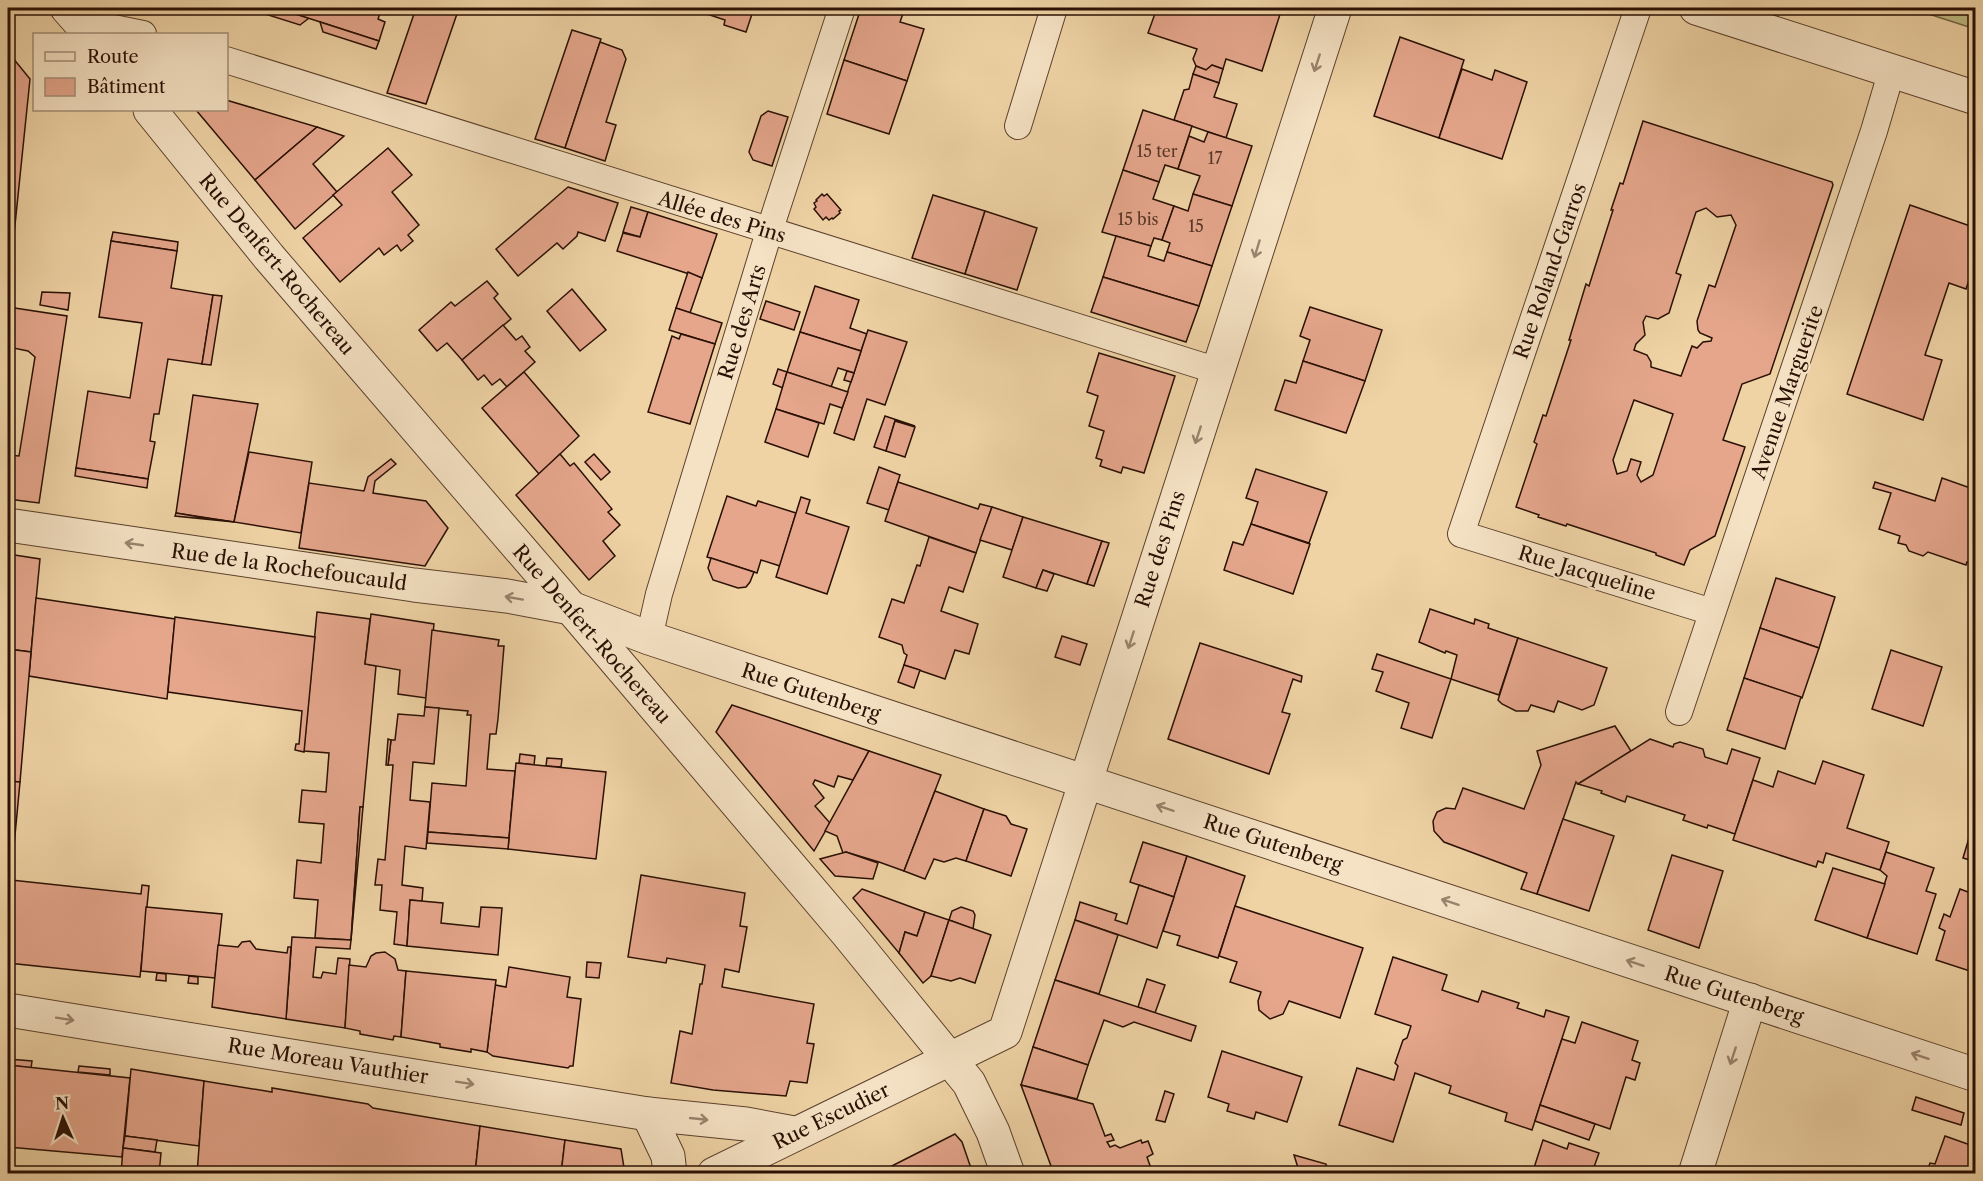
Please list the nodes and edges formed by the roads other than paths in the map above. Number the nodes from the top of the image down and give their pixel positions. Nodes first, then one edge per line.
1 (842, 8) edge
2 (1054, 8) edge
3 (1335, 8) edge
4 (1638, 8) edge
5 (1696, 8) edge
6 (78, 21) edge
7 (138, 33) edge
8 (228, 61) edge
9 (1892, 70) junction
10 (1976, 98) edge
11 (151, 111) edge
12 (1018, 126) dead end
13 (769, 232) junction
14 (1218, 371) junction
15 (8, 525) edge
16 (1461, 534) joint
17 (571, 608) junction
18 (1712, 612) junction
19 (649, 638) junction
20 (1679, 712) dead end
21 (1086, 782) junction
22 (1750, 1000) junction
23 (8, 1010) edge
24 (949, 1059) junction
25 (1976, 1075) edge
26 (648, 1114) junction
27 (794, 1133) junction
28 (670, 1173) edge
29 (714, 1173) edge
30 (1008, 1173) edge
31 (1695, 1173) edge

1 - 13 lane, Rue des Arts
2 - 12 lane
3 -> 14 street, Rue des Pins
4 - 16 lane, Rue Roland-Garros
5 - 9 street
6 - 7 lane
8 - 13 lane, Allée des Pins
9 - 10 street
9 - 18 lane, Avenue Marguerite
11 - 17 street, Rue Denfert-Rochereau
13 - 14 lane, Allée des Pins
13 - 19 lane, Rue des Arts
14 -> 21 street, Rue des Pins
17 -> 15 street, Rue de la Rochefoucauld
16 - 18 lane, Rue Jacqueline
17 - 19 street, Rue Gutenberg
17 - 24 street, Rue Denfert-Rochereau
18 - 20 lane, Avenue Marguerite
19 - 21 street, Rue Gutenberg
22 -> 21 street, Rue Gutenberg
21 - 24 street, Rue des Pins
25 -> 22 street, Rue Gutenberg
22 -> 31 street
23 -> 26 street, Rue Moreau Vauthier
24 - 27 street, Rue Escudier
24 - 30 street, Rue Denfert-Rochereau
26 -> 27 street, Rue Moreau Vauthier
26 - 28 street
27 - 29 street, Rue Escudier

